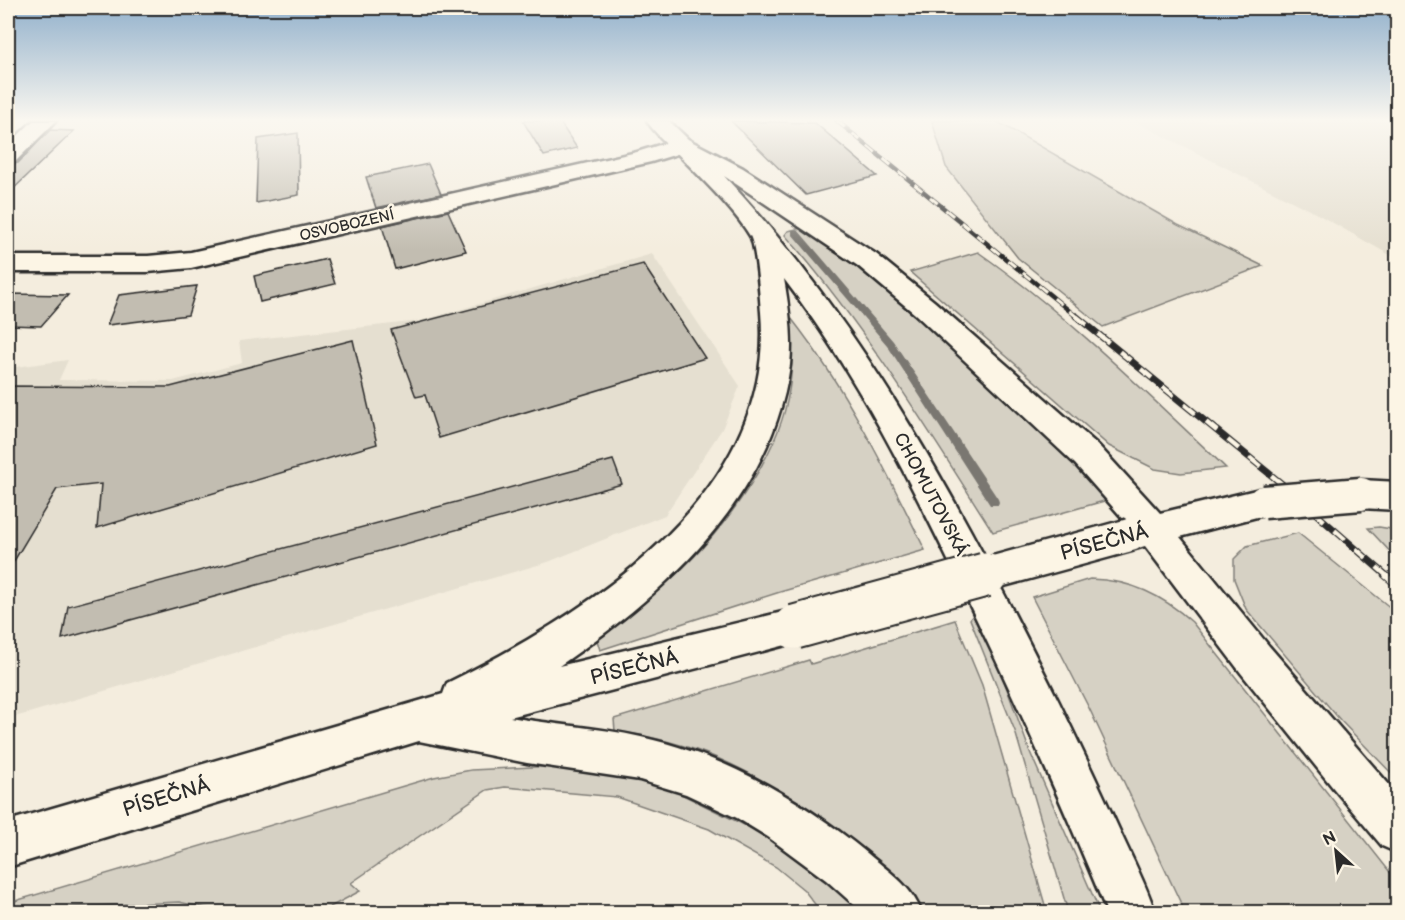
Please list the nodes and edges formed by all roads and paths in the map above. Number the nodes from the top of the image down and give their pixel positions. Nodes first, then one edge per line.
1 (617, 164) edge
2 (699, 164) edge
3 (718, 164) edge
4 (764, 238) junction
5 (8, 264) edge
6 (1398, 496) edge
7 (1141, 532) junction
8 (415, 721) junction
9 (1398, 830) edge
10 (8, 844) edge
11 (897, 912) edge
12 (1131, 912) edge

1 - 5 street, OSVOBOZENÍ
2 - 4 street, CHOMUTOVSKÁ
3 - 7 street
4 - 8 street
4 - 12 street, CHOMUTOVSKÁ
6 - 7 street, PÍSEČNÁ, bridge
7 - 8 street, PÍSEČNÁ, bridge
7 - 9 street
8 - 10 street, PÍSEČNÁ
8 - 11 street

